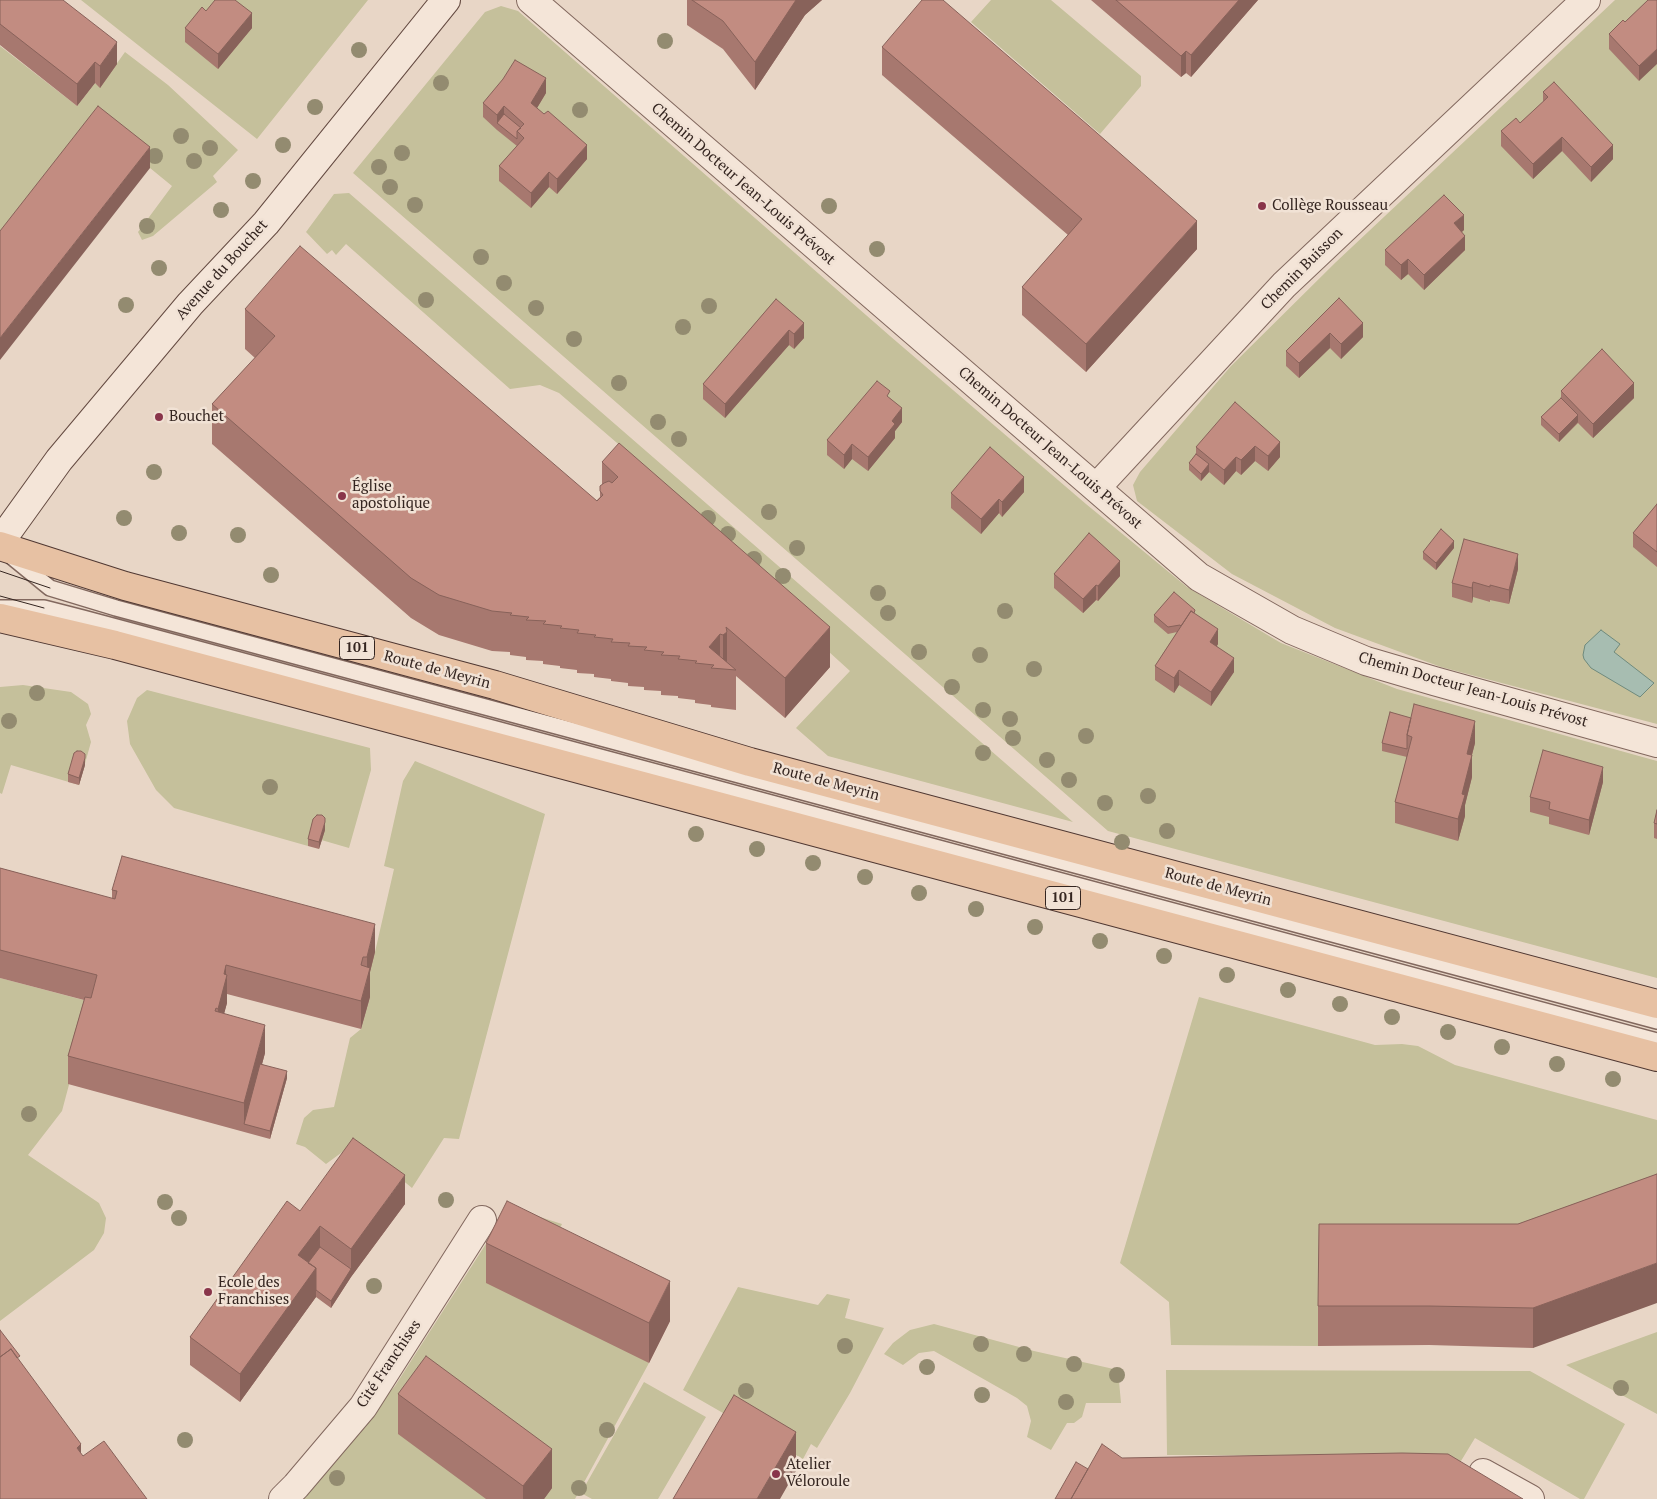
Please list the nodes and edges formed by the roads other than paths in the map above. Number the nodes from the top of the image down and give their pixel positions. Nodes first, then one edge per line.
1 (446, 0) edge
2 (530, 0) edge
3 (1586, 0) edge
4 (1096, 488) junction
5 (0, 545) edge
6 (0, 608) edge
7 (0, 618) edge
8 (1657, 742) edge
9 (1657, 1004) edge
10 (1657, 1021) edge
11 (1657, 1041) edge
12 (1657, 1057) edge
13 (482, 1220) dead end
14 (1484, 1473) edge
15 (283, 1499) edge
16 (1530, 1499) edge

1 - 5 street, Avenue du Bouchet
2 - 4 street, Chemin Docteur Jean-Louis Prévost
3 - 4 street, Chemin Buisson
4 - 8 street, Chemin Docteur Jean-Louis Prévost
5 - 9 main road, Route de Meyrin / 101
5 - 10 lane
6 - 11 lane
7 - 12 main road, 101
13 - 15 street, Cité Franchises
14 - 16 street

